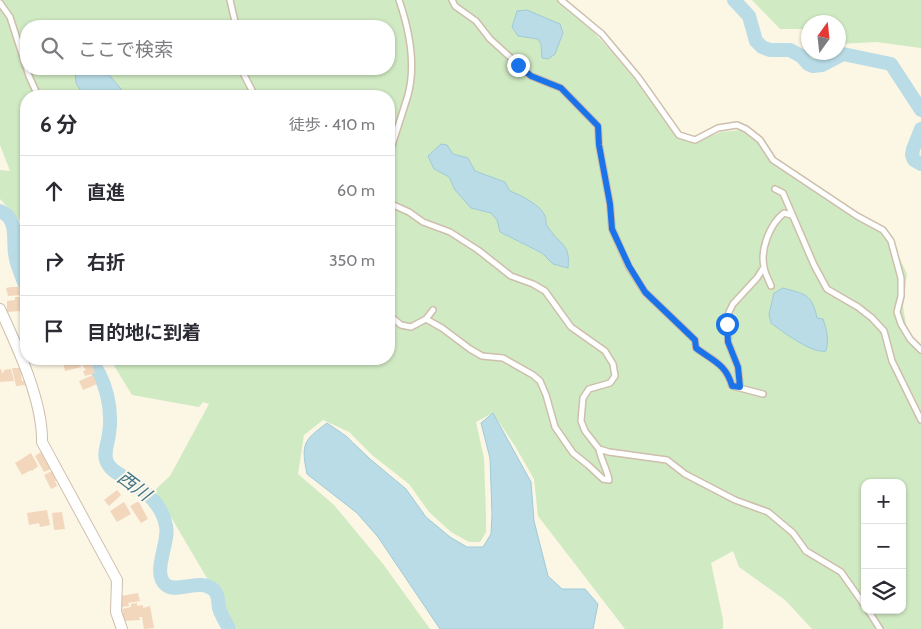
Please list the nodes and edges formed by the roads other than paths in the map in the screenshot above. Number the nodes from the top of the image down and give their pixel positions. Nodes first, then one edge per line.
1 (230, 0) edge
2 (399, 0) edge
3 (452, 0) edge
4 (561, 0) edge
5 (0, 3) edge
6 (235, 20) edge
7 (20, 48) edge
8 (29, 75) edge
9 (244, 75) edge
10 (36, 90) edge
11 (252, 90) edge
12 (395, 136) edge
13 (775, 189) dead end
14 (395, 206) edge
15 (791, 215) junction
16 (764, 267) junction
17 (772, 286) dead end
18 (0, 309) edge
19 (433, 310) dead end
20 (395, 320) edge
21 (426, 320) junction
22 (921, 350) edge
23 (20, 353) edge
24 (24, 365) edge
25 (740, 387) junction
26 (763, 394) dead end
27 (921, 420) edge
28 (599, 449) junction
29 (861, 600) edge
30 (871, 614) edge
31 (122, 629) edge
32 (880, 629) edge

1 - 6 lane
2 - 12 lane
3 - 25 lane
4 - 22 lane
5 - 7 lane
8 - 10 lane
9 - 11 lane
13 - 15 lane
14 - 28 lane
15 - 16 lane
15 - 27 lane
16 - 17 lane
16 - 25 lane
18 - 23 street
19 - 21 lane
20 - 21 lane
21 - 28 lane
24 - 31 street
25 - 26 lane
28 - 29 lane
30 - 32 lane

